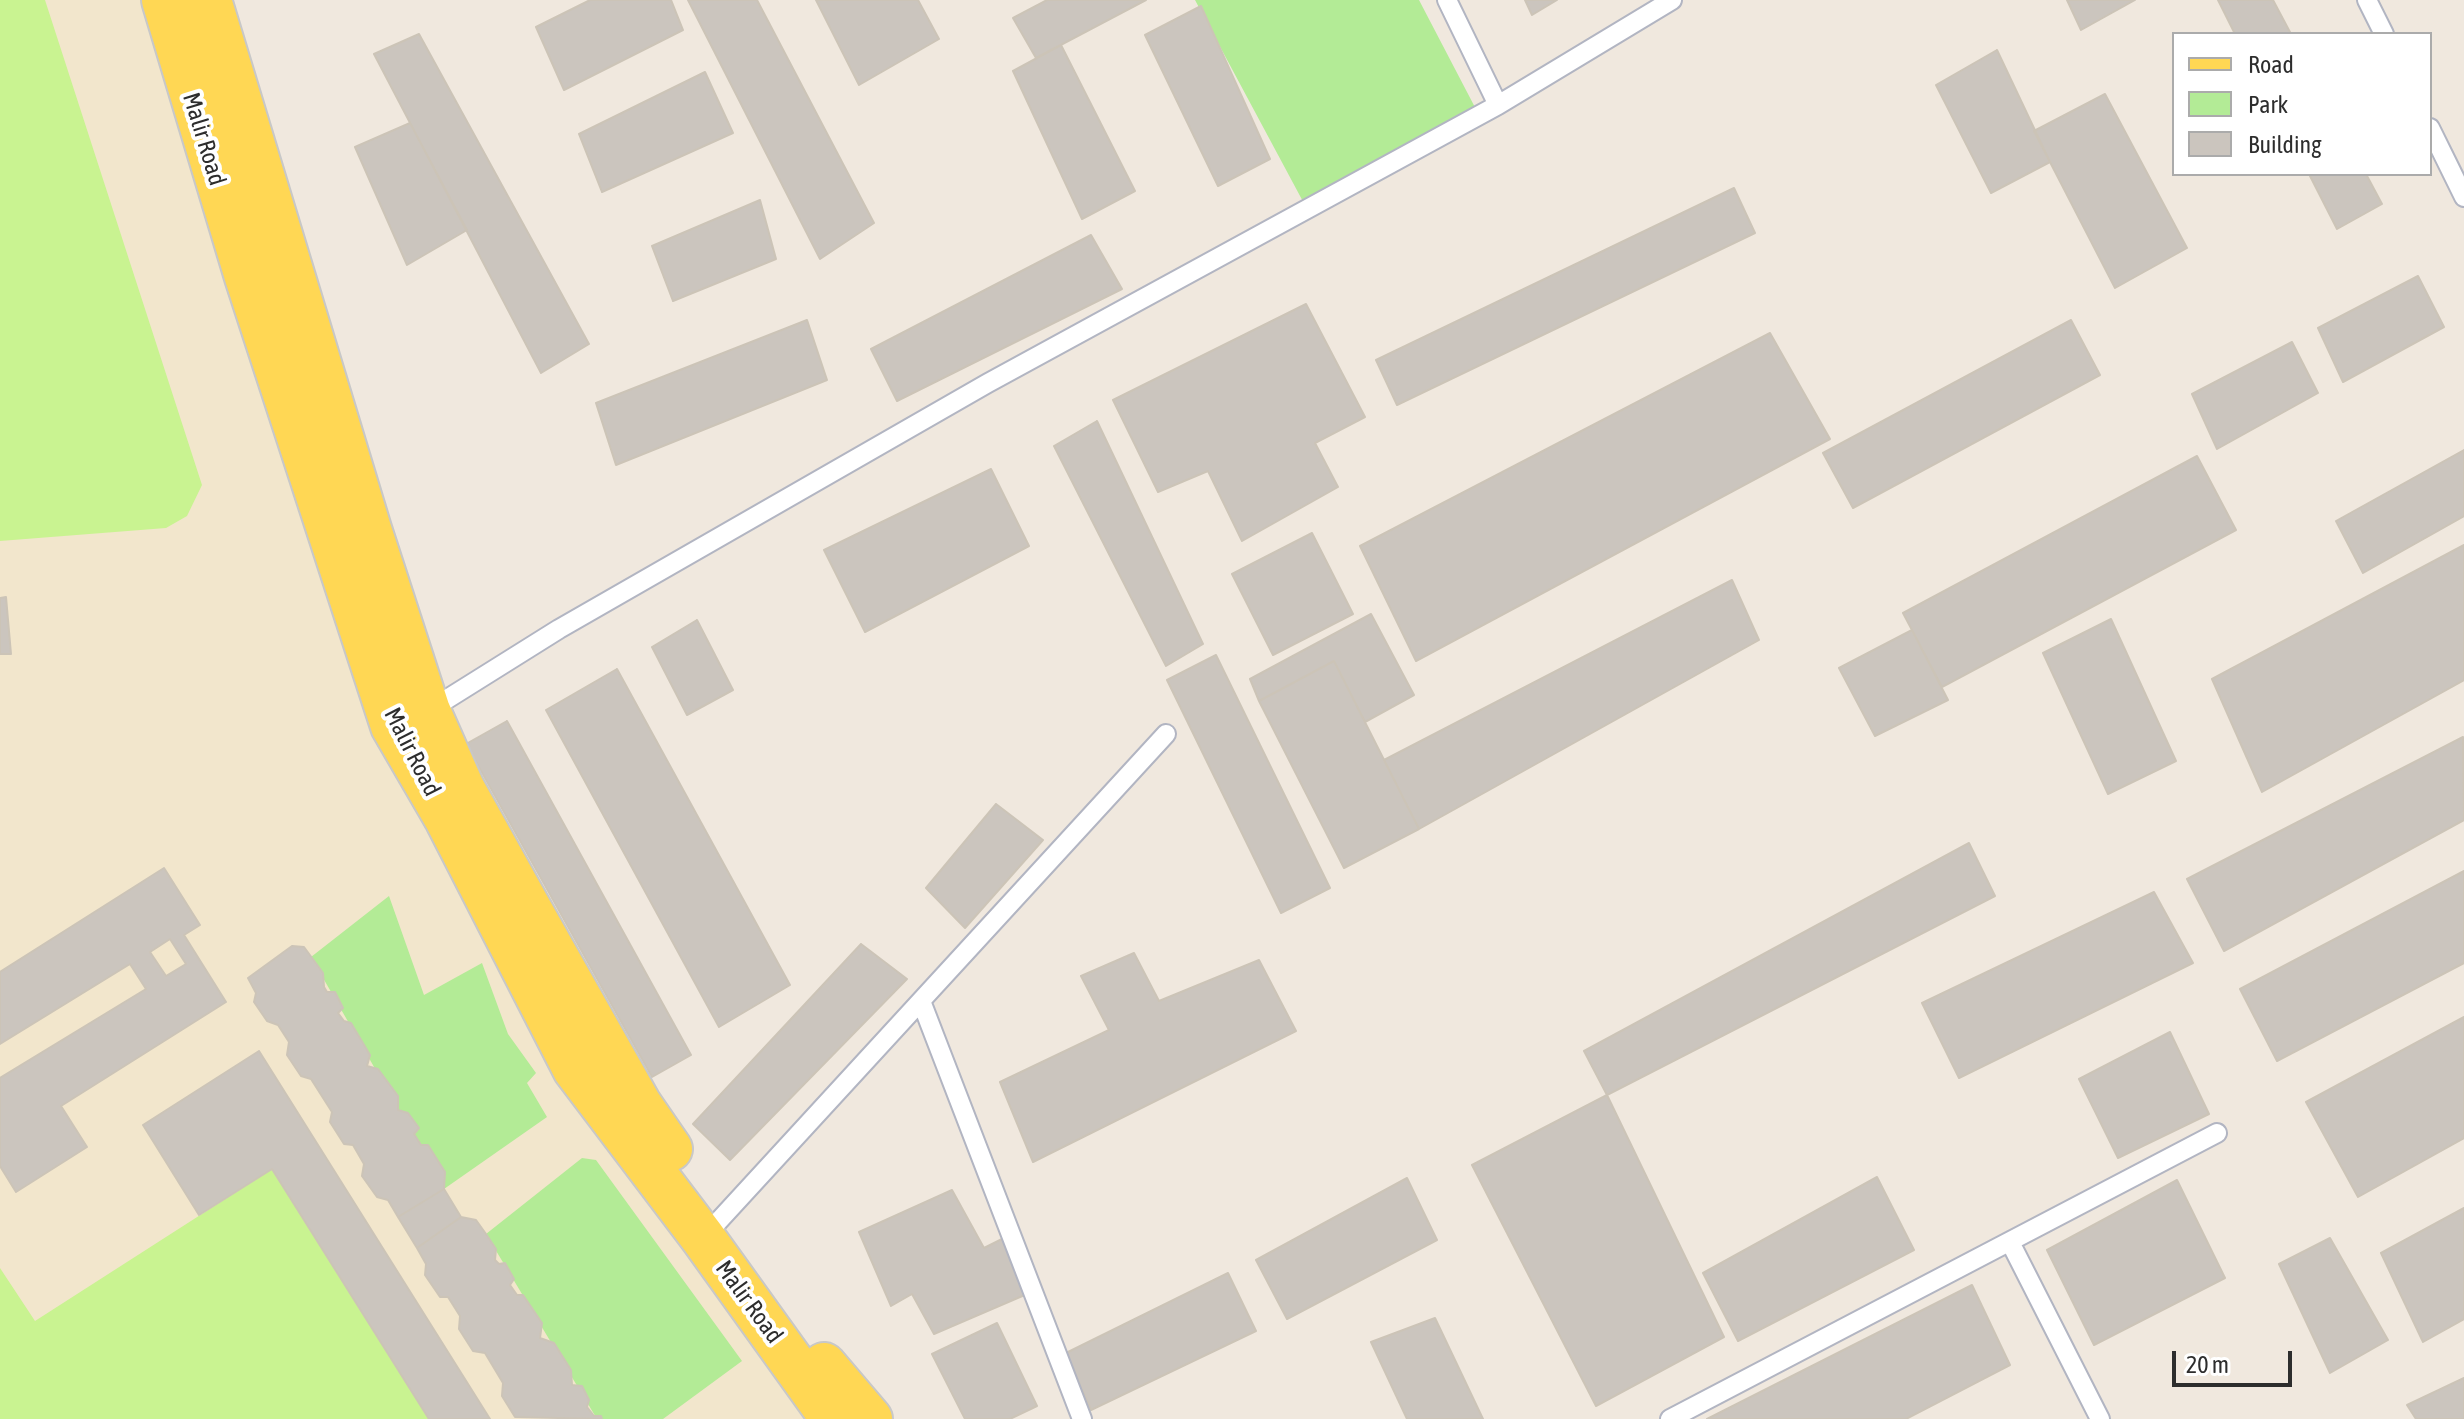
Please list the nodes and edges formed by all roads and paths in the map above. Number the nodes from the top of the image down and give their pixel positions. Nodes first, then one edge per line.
1 (164, 0) edge
2 (209, 0) edge
3 (1447, 0) edge
4 (1672, 0) edge
5 (2367, 0) edge
6 (2383, 32) edge
7 (1498, 105) junction
8 (2432, 132) edge
9 (2464, 197) edge
10 (428, 711) junction
11 (1166, 734) dead end
12 (921, 1001) junction
13 (2217, 1133) dead end
14 (712, 1228) junction
15 (2010, 1242) junction
16 (833, 1419) edge
17 (870, 1419) edge
18 (1082, 1419) edge
19 (1670, 1419) edge
20 (2100, 1419) edge

1 - 14 main road, Malir Road
2 - 10 main road, Malir Road
3 - 7 lane
4 - 7 lane
5 - 6 lane
7 - 10 lane
8 - 9 lane
10 - 14 main road, Malir Road
11 - 12 lane
12 - 14 lane
12 - 18 lane
13 - 15 lane
14 - 16 main road, Malir Road
14 - 17 main road, Malir Road
15 - 19 lane
15 - 20 lane

